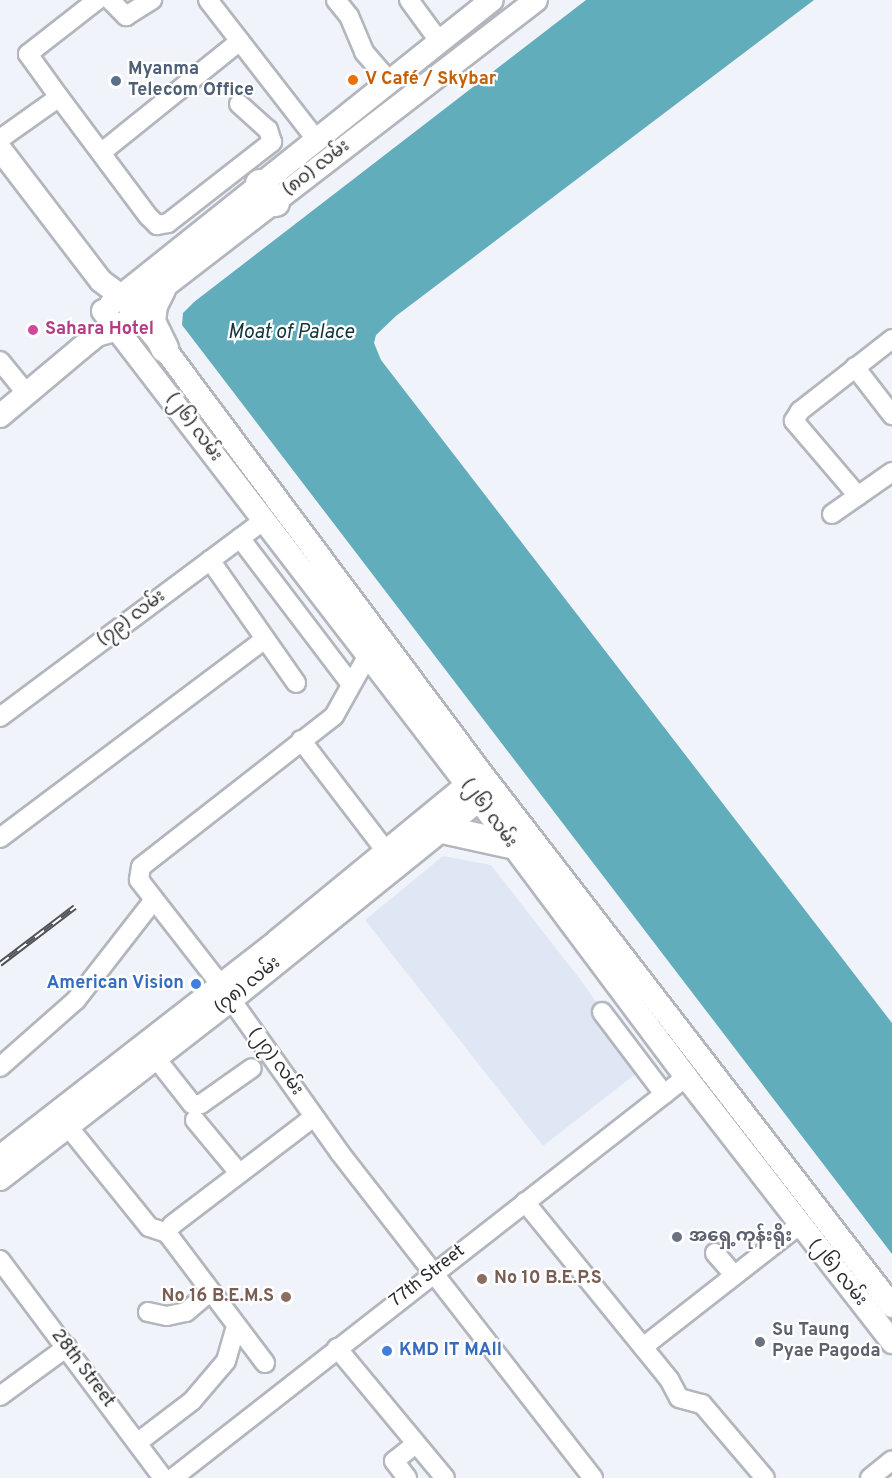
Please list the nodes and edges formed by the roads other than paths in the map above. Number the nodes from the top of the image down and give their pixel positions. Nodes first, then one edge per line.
1 (97, 0) edge
2 (110, 0) edge
3 (152, 0) edge
4 (208, 0) edge
5 (336, 0) edge
6 (410, 0) edge
7 (492, 0) edge
8 (536, 0) edge
9 (240, 41) junction
10 (439, 41) junction
11 (388, 80) junction
12 (59, 97) junction
13 (239, 104) dead end
14 (315, 138) junction
15 (0, 139) edge
16 (0, 149) edge
17 (102, 152) junction
18 (267, 192) junction
19 (101, 281) junction
20 (161, 289) junction
21 (121, 296) junction
22 (103, 311) junction
23 (136, 314) junction
24 (107, 332) junction
25 (892, 339) edge
26 (164, 348) junction
27 (0, 361) edge
28 (855, 367) junction
29 (27, 394) junction
30 (892, 415) edge
31 (0, 416) edge
32 (892, 472) edge
33 (858, 496) junction
34 (832, 514) dead end
35 (264, 521) junction
36 (240, 538) junction
37 (210, 560) junction
38 (264, 640) junction
39 (368, 655) junction
40 (296, 683) dead end
41 (351, 684) junction
42 (3, 708) edge
43 (301, 740) junction
44 (481, 787) junction
45 (442, 829) junction
46 (0, 838) edge
47 (510, 844) junction
48 (386, 851) junction
49 (153, 902) junction
50 (225, 992) junction
51 (602, 1012) dead end
52 (155, 1057) junction
53 (0, 1067) edge
54 (252, 1068) dead end
55 (686, 1077) junction
56 (664, 1094) junction
57 (314, 1117) junction
58 (195, 1119) dead end
59 (66, 1124) junction
60 (0, 1157) edge
61 (239, 1173) junction
62 (0, 1179) edge
63 (525, 1202) junction
64 (799, 1225) junction
65 (167, 1233) junction
66 (715, 1253) dead end
67 (0, 1260) edge
68 (435, 1271) junction
69 (734, 1275) junction
70 (209, 1293) junction
71 (892, 1306) edge
72 (148, 1312) dead end
73 (236, 1326) junction
74 (892, 1342) edge
75 (67, 1347) junction
76 (643, 1347) junction
77 (337, 1348) junction
78 (265, 1363) dead end
79 (0, 1396) edge
80 (137, 1443) junction
81 (416, 1444) junction
82 (892, 1460) edge
83 (164, 1478) edge
84 (173, 1478) edge
85 (407, 1478) edge
86 (445, 1478) edge
87 (593, 1478) edge
88 (765, 1478) edge
89 (870, 1478) edge

1 - 12 street
2 - 3 street
4 - 9 street
5 - 11 street
6 - 10 street
7 - 10 main road, (၈၀) လမ်း
8 - 18 main road, (၈၀) လမ်း
9 - 14 street
9 - 17 street
10 - 11 main road, (၈၀) လမ်း
11 - 14 main road, (၈၀) လမ်း
12 - 15 street
12 - 17 street
13 - 17 street
14 - 18 main road, (၈၀) လမ်း
16 - 19 main road, (၂၆) လမ်း
18 - 20 main road, (၈၀) လမ်း
18 - 21 main road, (၈၀) လမ်း
19 - 21 main road, (၂၆) လမ်း
19 - 22 main road
20 - 23 main road, (၈၀) လမ်း
20 - 26 highway
21 - 22 main road, (၈၀) လမ်း
21 - 23 main road, (၂၆) လမ်း
22 - 24 main road, (၂၆) လမ်း
23 - 24 main road, (၈၀) လမ်း
23 - 26 main road, (၂၆) လမ်း
24 - 29 main road, (၈၀) လမ်း
24 - 35 main road, (၂၆) လမ်း
25 - 28 street
26 - 44 main road, (၂၆) လမ်း
27 - 29 street
28 - 30 street
28 - 33 street
29 - 31 main road, (၈၀) လမ်း
32 - 33 street
33 - 34 street
35 - 36 street, (၇၉) လမ်း
35 - 39 main road, (၂၆) လမ်း
36 - 37 street, (၇၉) လမ်း
36 - 41 street
37 - 38 street
37 - 42 street, (၇၉) လမ်း
38 - 40 street
38 - 46 street
39 - 41 street, (၂၇) လမ်း
39 - 44 main road, (၂၆) လမ်း
41 - 43 street, (၂၇) လမ်း
43 - 48 street
43 - 49 street, (၂၇) လမ်း
44 - 45 main road, (၇၈) လမ်း
44 - 47 main road, (၂၆) လမ်း
44 - 48 main road, (၇၈) လမ်း
44 - 71 main road, (၂၆) လမ်း
45 - 47 highway
45 - 50 main road, (၇၈) လမ်း
47 - 55 main road, (၂၆) လမ်း
48 - 50 main road, (၇၈) လမ်း
49 - 50 street, (၂၇) လမ်း
49 - 53 street
50 - 52 main road, (၇၈) လမ်း
50 - 57 street, (၂၇) လမ်း
50 - 60 main road, (၇၈) လမ်း
51 - 56 street
52 - 54 street
52 - 59 main road, (၇၈) လမ်း
55 - 56 street, 77th Street
55 - 64 main road, (၂၆) လမ်း
56 - 63 street, 77th Street
57 - 61 street
57 - 68 street, (၂၇) လမ်း
58 - 61 street
59 - 62 main road, (၇၈) လမ်း
59 - 65 street
61 - 65 street
63 - 68 street, 77th Street
63 - 76 street
64 - 69 street
64 - 74 main road, (၂၆) လမ်း
65 - 70 street
66 - 69 street
67 - 75 street, 28th Street
68 - 77 street, 77th Street
68 - 87 street, (၂၇) လမ်း
69 - 76 street
70 - 72 street
70 - 73 street
73 - 78 street
73 - 80 street
75 - 79 street
75 - 80 street, 28th Street
76 - 88 street
77 - 81 street
77 - 84 street, 77th Street
80 - 83 street, 28th Street
81 - 85 street
81 - 86 street
82 - 89 street

